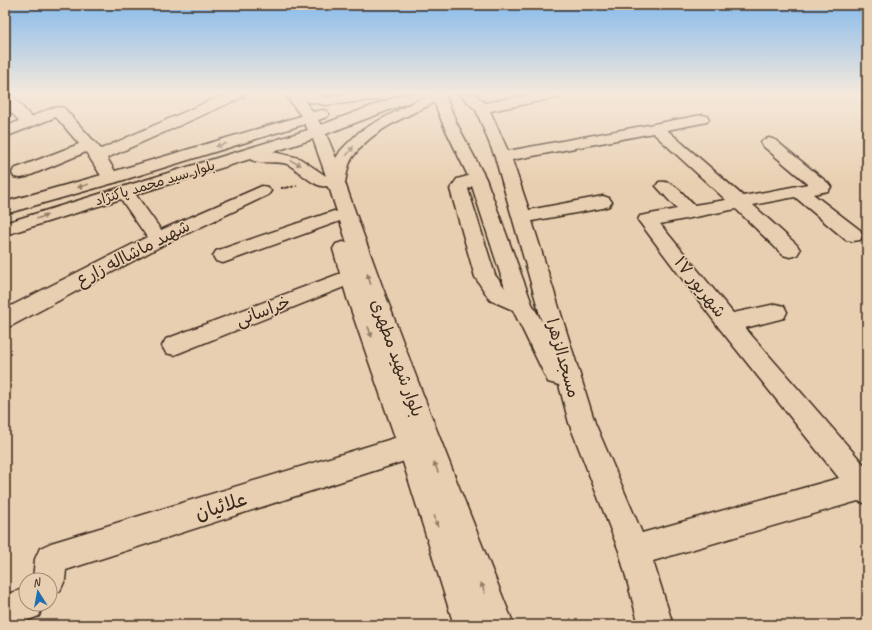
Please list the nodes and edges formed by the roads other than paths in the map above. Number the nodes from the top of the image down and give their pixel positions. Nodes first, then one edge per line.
1 (27, 123) edge
2 (70, 123) edge
3 (155, 123) edge
4 (268, 123) edge
5 (305, 123) edge
6 (316, 123) edge
7 (320, 123) edge
8 (384, 123) edge
9 (450, 123) edge
10 (485, 123) edge
11 (680, 123) edge
12 (308, 127) junction
13 (656, 128) junction
14 (5, 132) edge
15 (260, 134) junction
16 (769, 143) dead end
17 (93, 150) junction
18 (502, 157) junction
19 (230, 160) junction
20 (20, 173) dead end
21 (111, 178) junction
22 (330, 184) junction
23 (665, 186) dead end
24 (262, 191) road end
25 (125, 192) junction
26 (799, 192) junction
27 (603, 202) dead end
28 (740, 203) junction
29 (5, 208) edge
30 (690, 212) junction
31 (334, 217) junction
32 (522, 218) junction
33 (5, 229) edge
34 (853, 235) dead end
35 (158, 239) junction
36 (790, 250) dead end
37 (223, 256) dead end
38 (352, 276) junction
39 (776, 312) dead end
40 (5, 319) edge
41 (728, 323) junction
42 (174, 346) dead end
43 (582, 424) junction
44 (412, 446) junction
45 (865, 487) edge
46 (634, 551) junction
47 (50, 572) edge
48 (18, 607) edge
49 (5, 612) edge
50 (471, 625) edge
51 (497, 625) edge
52 (656, 625) edge

1 - 14 street
2 - 17 street
3 - 17 street
4 - 15 street
5 - 12 street, بلوار شهید مطهری
6 - 12 street
7 - 12 street
22 -> 8 street
9 - 43 street
10 - 18 street, مسجدالزهرا
11 - 13 street
12 - 15 street, بلوار سید محمد پاکنژاد
12 - 19 street, بلوار سید محمد پاکنژاد
12 - 22 street, بلوار شهید مطهری
13 - 18 street
13 - 28 street
15 -> 21 street, بلوار سید محمد پاکنژاد
16 - 26 street, ۱۷ شهریور
17 - 20 street
17 - 21 street
18 - 32 street, مسجدالزهرا
19 -> 22 street
19 - 25 street, بلوار سید محمد پاکنژاد
21 -> 29 street, بلوار سید محمد پاکنژاد
22 - 31 street, بلوار شهید مطهری
51 -> 22 street, بلوار شهید مطهری
23 - 30 street
24 - 35 street, شهید ماشااله زارع
33 -> 25 street, بلوار سید محمد پاکنژاد
25 - 35 street
26 - 28 street, ۱۷ شهریور
26 - 34 street
27 - 32 street
28 - 30 street, ۱۷ شهریور
28 - 36 street
30 - 41 street, ۱۷ شهریور
31 - 37 street
31 - 38 street, بلوار شهید مطهری
32 - 43 street, مسجدالزهرا
35 - 40 street, شهید ماشااله زارع
38 - 42 street, خراسانی
38 -> 44 street, بلوار شهید مطهری
39 - 41 street
41 - 45 street, ۱۷ شهریور
43 - 46 street, مسجدالزهرا
44 - 47 street, علائیان
44 -> 50 street, بلوار شهید مطهری
45 - 46 street
46 - 52 street, مسجدالزهرا
48 - 49 street

